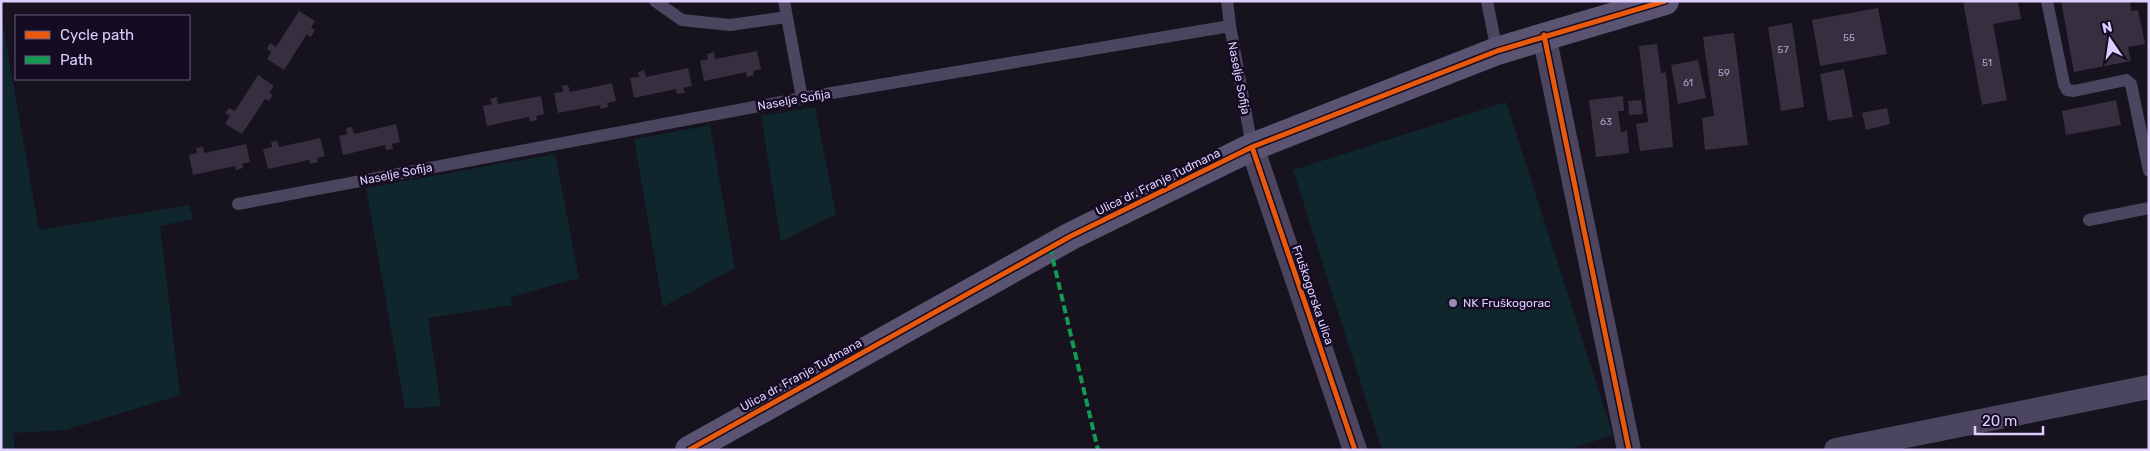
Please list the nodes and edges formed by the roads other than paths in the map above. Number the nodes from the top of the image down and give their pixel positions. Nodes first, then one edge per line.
1 (655, 1) edge
2 (784, 1) edge
3 (1228, 1) edge
4 (1487, 1) edge
5 (1665, 1) edge
6 (2047, 1) edge
7 (787, 17) junction
8 (1231, 33) junction
9 (1544, 36) junction
10 (1497, 51) junction
11 (802, 98) junction
12 (1252, 147) junction
13 (2149, 171) edge
14 (238, 204) dead end
15 (2149, 208) edge
16 (2089, 220) dead end
17 (2149, 387) edge
18 (689, 450) edge
19 (1354, 450) edge
20 (1629, 450) edge
21 (1836, 450) edge

1 - 7 lane
2 - 7 lane
3 - 8 lane
4 - 10 lane
5 - 9 main road, Ulica dr. Franje Tuđmana
6 - 13 lane
7 - 11 lane
8 - 11 lane, Naselje Sofija
8 - 12 lane, Naselje Sofija
9 - 10 main road, Ulica dr. Franje Tuđmana
9 - 20 street
10 - 12 main road, Ulica dr. Franje Tuđmana
11 - 14 lane, Naselje Sofija
12 - 18 main road, Ulica dr. Franje Tuđmana
12 - 19 street, Fruškogorska ulica
15 - 16 lane
17 - 21 street

